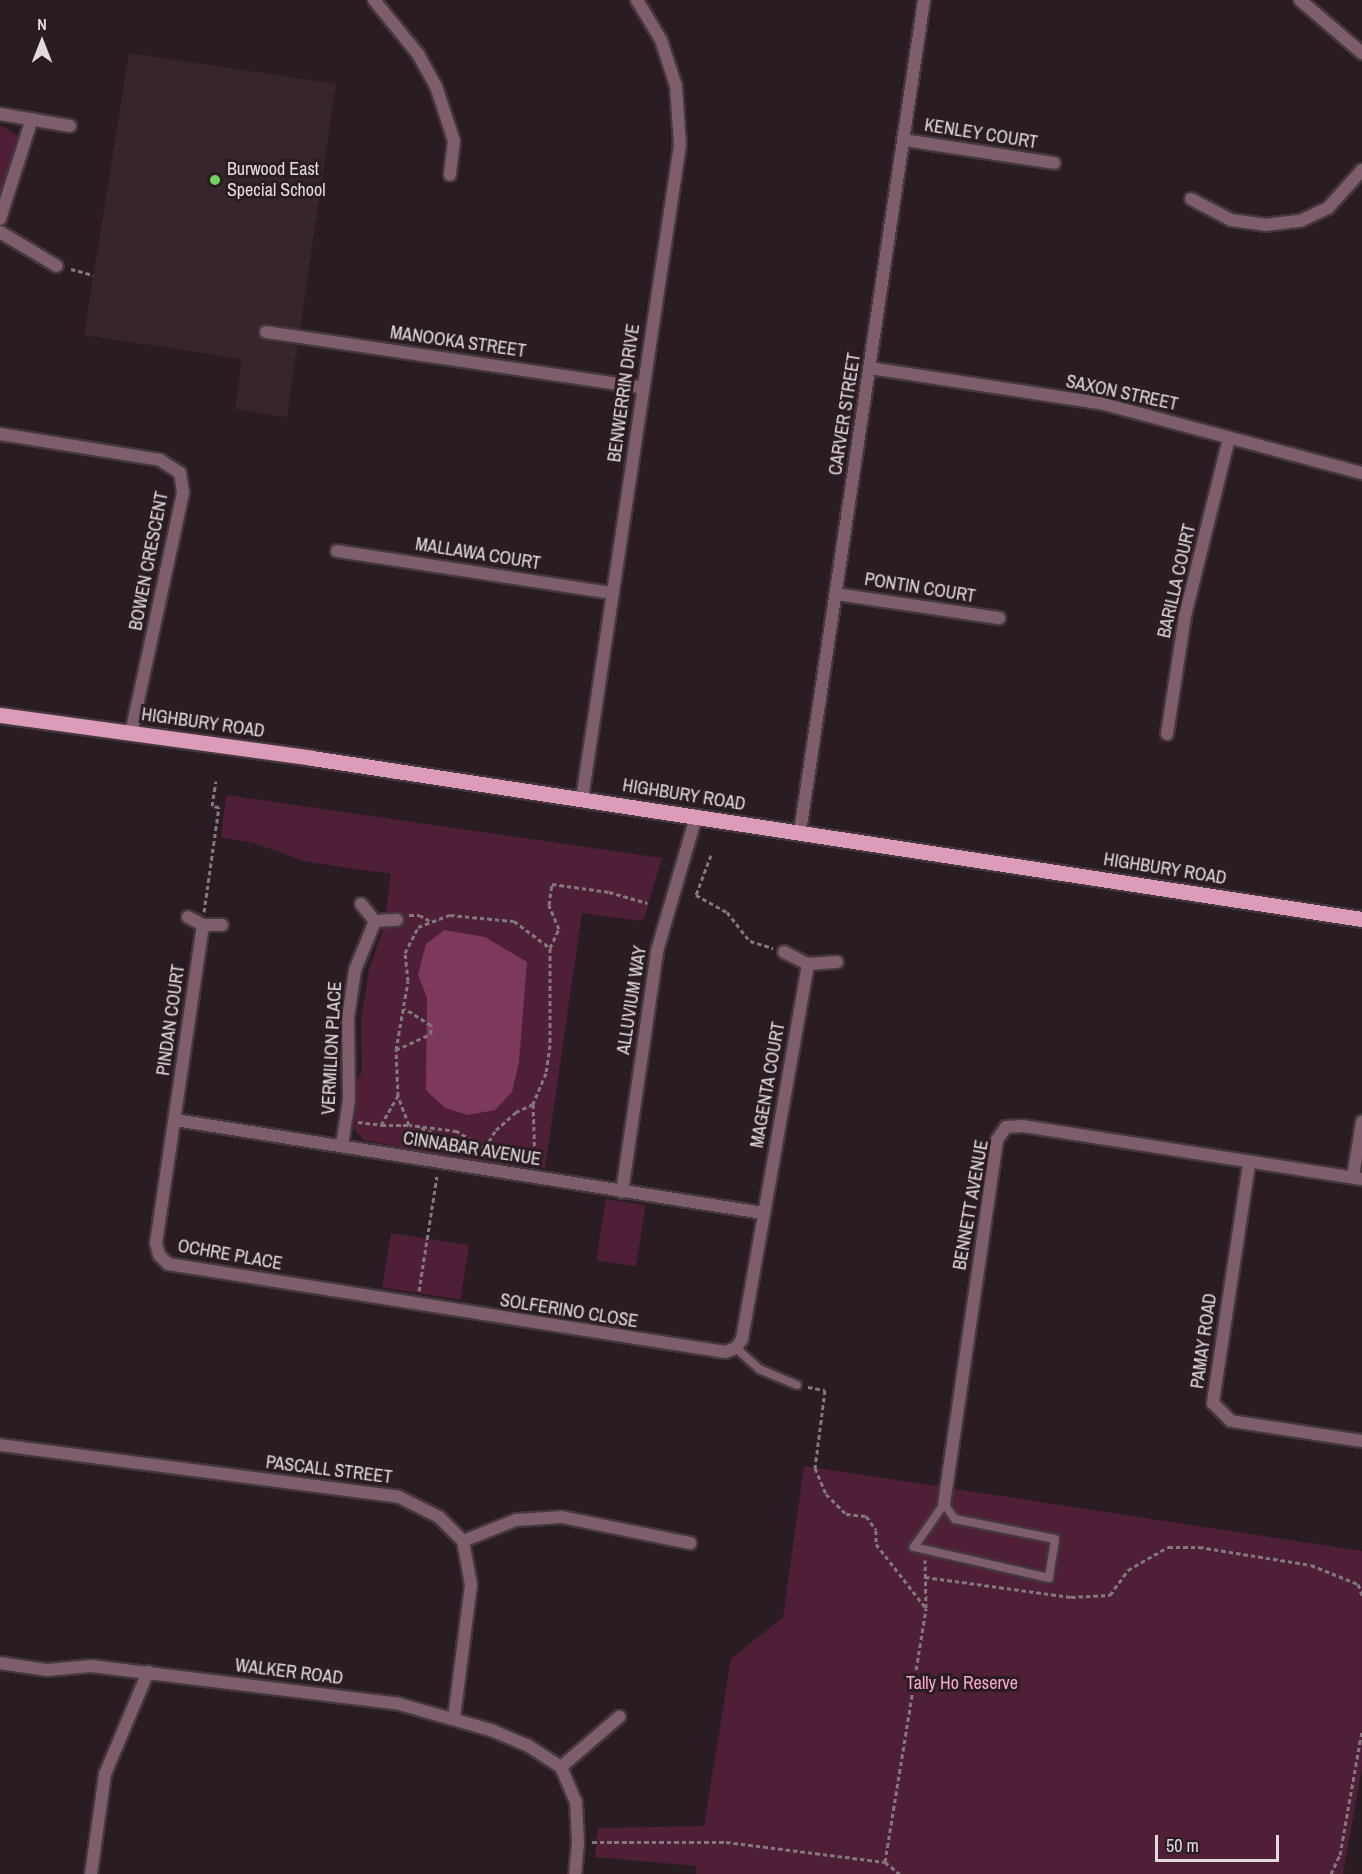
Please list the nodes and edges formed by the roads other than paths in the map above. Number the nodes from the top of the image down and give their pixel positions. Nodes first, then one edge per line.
1 (374, 0) edge
2 (637, 0) edge
3 (924, 0) edge
4 (1300, 0) edge
5 (1362, 53) edge
6 (0, 114) edge
7 (32, 119) junction
8 (70, 126) dead end
9 (904, 140) junction
10 (1054, 163) dead end
11 (1362, 170) edge
12 (450, 176) dead end
13 (1191, 199) dead end
14 (0, 219) edge
15 (0, 232) edge
16 (57, 266) road end
17 (267, 332) dead end
18 (870, 368) junction
19 (643, 388) junction
20 (0, 434) edge
21 (1229, 438) junction
22 (1362, 473) edge
23 (337, 551) dead end
24 (613, 593) junction
25 (836, 594) junction
26 (999, 618) dead end
27 (0, 715) edge
28 (131, 733) junction
29 (1167, 734) dead end
30 (582, 799) junction
31 (696, 817) junction
32 (800, 832) junction
33 (361, 904) dead end
34 (188, 917) dead end
35 (1362, 918) edge
36 (397, 920) road end
37 (375, 921) junction
38 (203, 926) junction
39 (222, 926) dead end
40 (784, 952) road end
41 (837, 962) dead end
42 (808, 964) junction
43 (176, 1120) junction
44 (1362, 1122) edge
45 (342, 1145) junction
46 (1249, 1164) junction
47 (1358, 1178) edge
48 (622, 1192) junction
49 (763, 1213) junction
50 (397, 1303) joint
51 (736, 1348) junction
52 (796, 1385) road end
53 (1362, 1441) edge
54 (0, 1445) edge
55 (944, 1504) junction
56 (463, 1541) junction
57 (690, 1543) dead end
58 (0, 1663) edge
59 (148, 1672) junction
60 (454, 1717) junction
61 (619, 1717) dead end
62 (561, 1767) junction
63 (91, 1874) edge
64 (574, 1874) edge

1 - 12 street
2 - 19 street, BENWERRIN DRIVE
3 - 9 street, CARVER STREET
4 - 5 street
6 - 7 street
7 - 8 street
7 - 14 street
9 - 10 street, KENLEY COURT
9 - 18 street, CARVER STREET
11 - 13 street
15 - 16 street
17 - 19 street, MANOOKA STREET
18 - 21 street, SAXON STREET
18 - 25 street, CARVER STREET
19 - 24 street, BENWERRIN DRIVE
20 - 28 street, BOWEN CRESCENT
21 - 22 street, SAXON STREET
21 - 29 street, BARILLA COURT
23 - 24 street, MALLAWA COURT
24 - 30 street, BENWERRIN DRIVE
25 - 26 street, PONTIN COURT
25 - 32 street, CARVER STREET
27 - 28 main road, HIGHBURY ROAD
28 - 30 main road, HIGHBURY ROAD
30 - 31 main road, HIGHBURY ROAD
31 - 32 main road, HIGHBURY ROAD
31 - 48 street, ALLUVIUM WAY
32 - 35 main road, HIGHBURY ROAD
33 - 37 street
34 - 38 street
36 - 37 street
37 - 45 street, VERMILION PLACE
38 - 39 street
38 - 43 street, PINDAN COURT
40 - 42 street
41 - 42 street
42 - 49 street, MAGENTA COURT
43 - 45 street, CINNABAR AVENUE
43 - 50 street, OCHRE PLACE
44 - 47 street
45 - 48 street, CINNABAR AVENUE
46 - 47 street, BENNETT AVENUE
46 - 53 street, PAMAY ROAD
46 - 55 street, BENNETT AVENUE
48 - 49 street, CINNABAR AVENUE
49 - 51 street
50 - 51 street, SOLFERINO CLOSE
51 - 52 lane
54 - 56 street, PASCALL STREET
55 - 55 lane
56 - 57 street
56 - 60 street
58 - 59 street, WALKER ROAD
59 - 60 street, WALKER ROAD
59 - 63 street
60 - 62 street, WALKER ROAD
61 - 62 street
62 - 64 street

